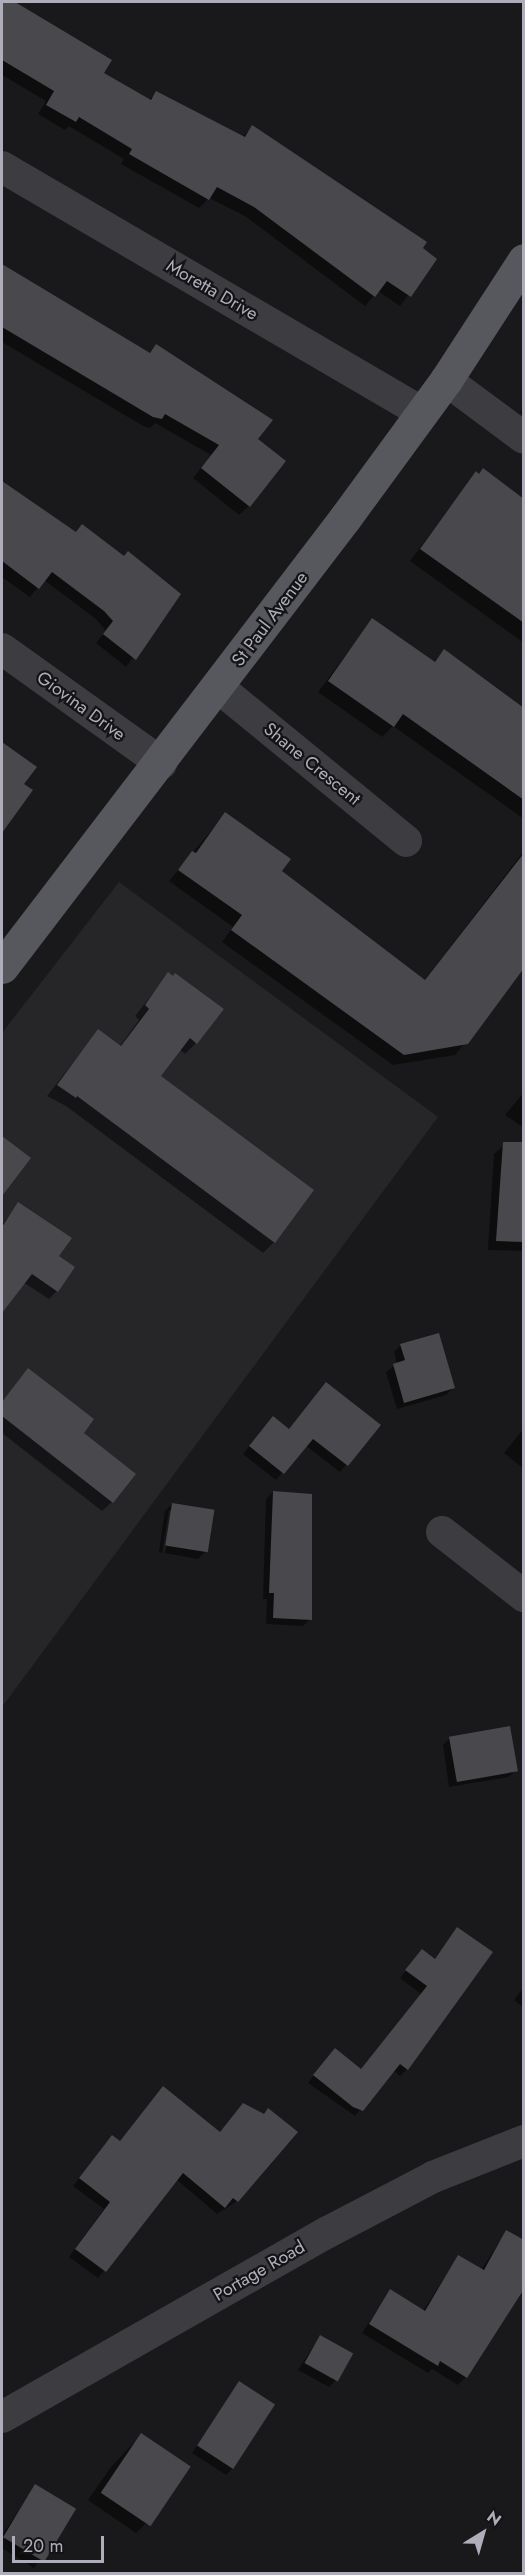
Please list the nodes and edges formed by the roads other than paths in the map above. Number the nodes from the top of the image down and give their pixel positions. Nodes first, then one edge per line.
1 (2, 167) edge
2 (524, 260) edge
3 (446, 380) junction
4 (422, 412) junction
5 (524, 438) edge
6 (2, 649) edge
7 (218, 687) junction
8 (162, 763) junction
9 (406, 842) dead end
10 (2, 967) edge
11 (442, 1532) dead end
12 (524, 1596) edge
13 (524, 2141) edge
14 (2, 2417) edge

1 - 4 street, Moretta Drive
2 - 3 main road, St Paul Avenue
3 - 4 main road, St Paul Avenue
3 - 5 street
4 - 7 main road, St Paul Avenue
6 - 8 street, Giovina Drive
7 - 8 main road, St Paul Avenue
7 - 9 street, Shane Crescent
8 - 10 main road, St Paul Avenue
11 - 12 street
13 - 14 street, Portage Road

